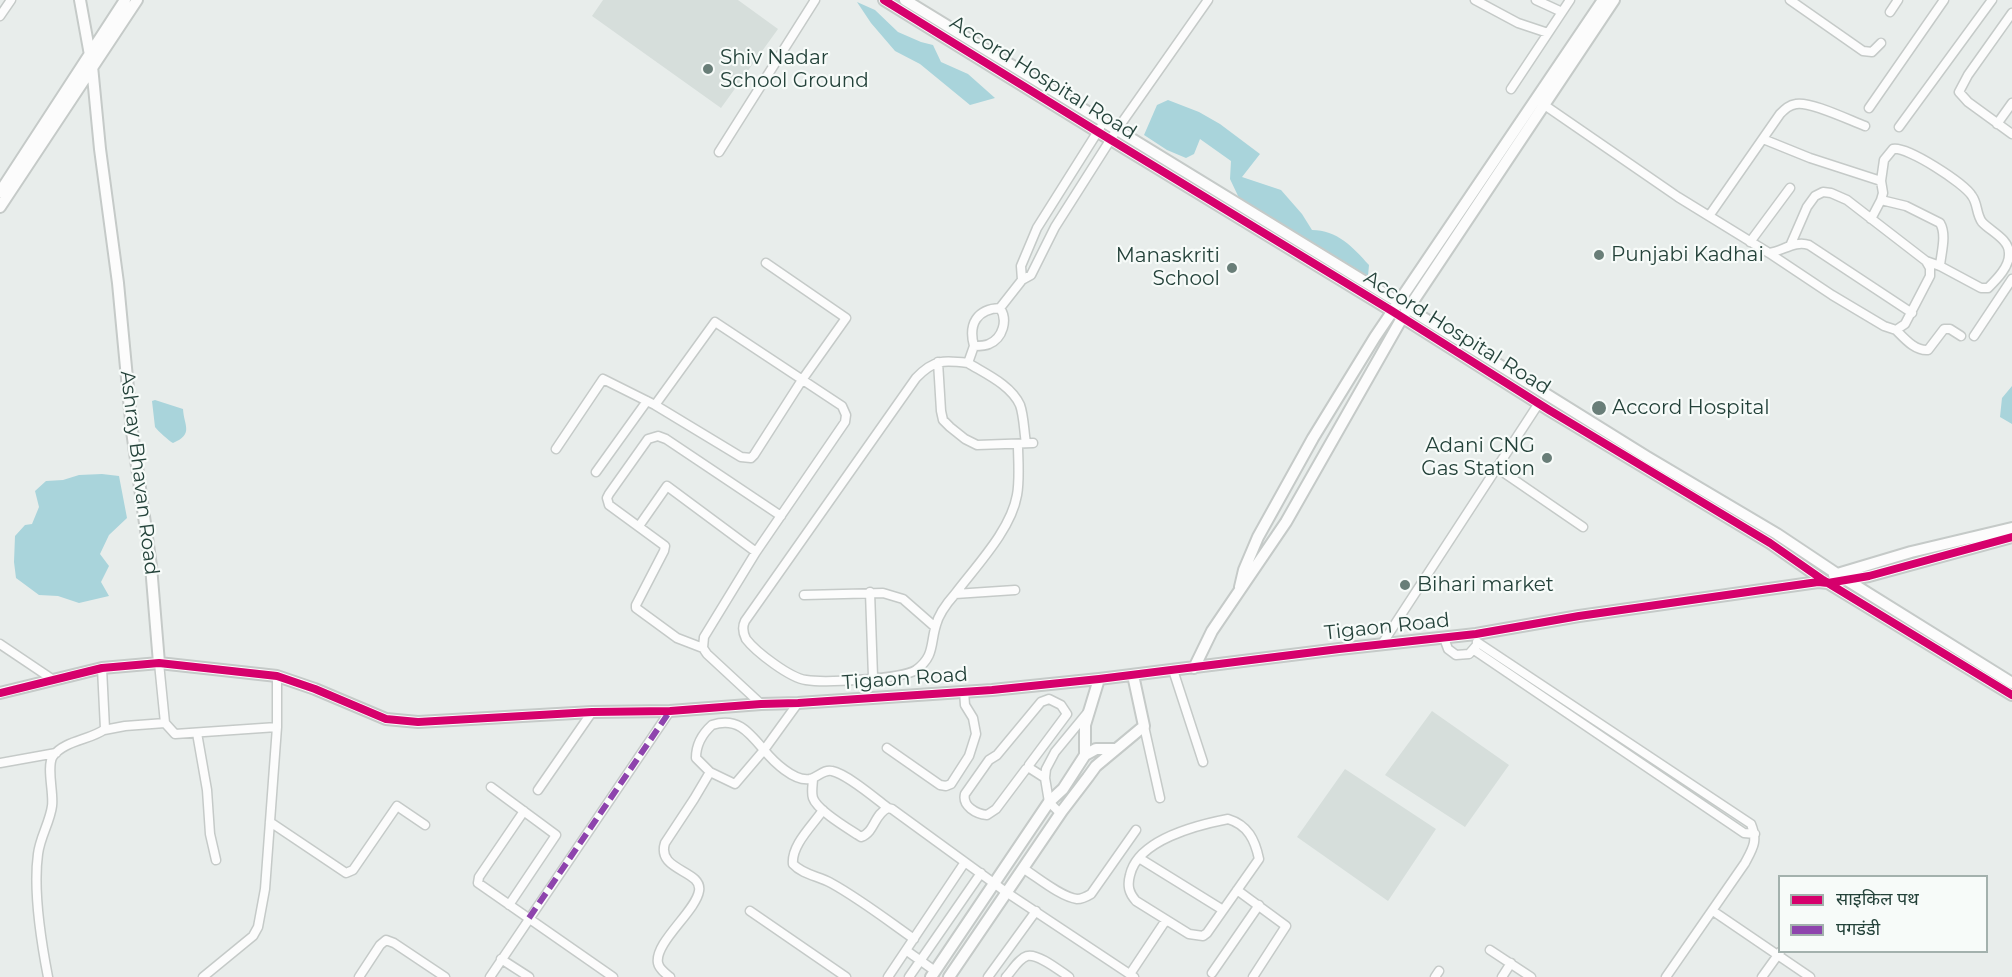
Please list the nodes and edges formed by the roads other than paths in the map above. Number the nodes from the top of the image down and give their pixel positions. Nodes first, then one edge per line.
1 (11, 0) edge
2 (80, 0) edge
3 (125, 0) edge
4 (137, 0) edge
5 (815, 0) edge
6 (884, 0) edge
7 (905, 0) edge
8 (1208, 0) edge
9 (1475, 0) edge
10 (1536, 0) edge
11 (1570, 0) edge
12 (1603, 0) edge
13 (1614, 0) edge
14 (1790, 0) edge
15 (1812, 0) edge
16 (1898, 0) edge
17 (1944, 0) edge
18 (1992, 0) edge
19 (1805, 10) junction
20 (1562, 12) junction
21 (1890, 12) dead end
22 (2012, 13) edge
23 (0, 16) edge
24 (1548, 33) junction
25 (1881, 44) dead end
26 (91, 54) junction
27 (92, 66) junction
28 (1511, 89) dead end
29 (1535, 98) junction
30 (2012, 103) edge
31 (1544, 106) junction
32 (1869, 108) dead end
33 (1997, 124) junction
34 (1864, 126) dead end
35 (1100, 127) junction
36 (1899, 127) dead end
37 (2012, 134) edge
38 (1114, 135) junction
39 (1763, 139) junction
40 (719, 152) dead end
41 (24, 165) junction
42 (1881, 181) junction
43 (1790, 188) dead end
44 (0, 192) edge
45 (1881, 200) junction
46 (0, 207) edge
47 (1709, 216) junction
48 (1871, 219) junction
49 (1750, 242) junction
50 (1790, 246) junction
51 (1769, 253) junction
52 (1926, 261) junction
53 (766, 263) dead end
54 (1940, 266) junction
55 (2012, 279) edge
56 (1022, 280) junction
57 (1000, 308) junction
58 (1400, 309) junction
59 (1912, 313) junction
60 (1896, 330) junction
61 (1962, 336) dead end
62 (1974, 336) dead end
63 (974, 346) junction
64 (938, 362) junction
65 (968, 363) junction
66 (802, 380) junction
67 (651, 403) junction
68 (1539, 403) junction
69 (1025, 443) junction
70 (556, 449) dead end
71 (1497, 468) junction
72 (596, 472) dead end
73 (781, 516) junction
74 (639, 526) junction
75 (1583, 527) dead end
76 (2012, 528) edge
77 (2012, 537) edge
78 (756, 552) junction
79 (1841, 577) junction
80 (1822, 582) junction
81 (1015, 590) dead end
82 (870, 592) junction
83 (1238, 593) junction
84 (955, 594) junction
85 (804, 595) dead end
86 (935, 627) junction
87 (1444, 638) junction
88 (1476, 642) junction
89 (0, 644) edge
90 (1382, 644) junction
91 (703, 648) junction
92 (159, 663) junction
93 (102, 668) junction
94 (1194, 668) junction
95 (1173, 670) junction
96 (1133, 675) junction
97 (277, 676) junction
98 (873, 677) junction
99 (52, 679) junction
100 (1099, 679) junction
101 (2012, 683) edge
102 (964, 691) junction
103 (0, 693) edge
104 (2012, 695) edge
105 (798, 703) junction
106 (761, 704) junction
107 (670, 711) junction
108 (592, 712) junction
109 (1088, 712) junction
110 (165, 723) junction
111 (1144, 726) junction
112 (277, 728) junction
113 (104, 730) junction
114 (197, 733) junction
115 (887, 748) dead end
116 (1116, 748) junction
117 (764, 750) junction
118 (56, 753) junction
119 (1085, 755) junction
120 (1203, 762) dead end
121 (0, 763) edge
122 (1029, 768) junction
123 (710, 772) junction
124 (813, 778) junction
125 (1045, 778) junction
126 (491, 787) dead end
127 (538, 790) dead end
128 (1160, 798) dead end
129 (1049, 802) junction
130 (888, 808) junction
131 (823, 810) junction
132 (524, 811) junction
133 (1060, 813) junction
134 (270, 822) junction
135 (425, 825) dead end
136 (1136, 830) dead end
137 (1139, 858) junction
138 (216, 860) dead end
139 (965, 862) junction
140 (1024, 869) junction
141 (981, 873) junction
142 (994, 883) junction
143 (1238, 890) junction
144 (1006, 892) junction
145 (509, 905) junction
146 (1259, 906) junction
147 (1223, 910) junction
148 (750, 911) dead end
149 (1036, 911) junction
150 (1713, 911) junction
151 (529, 918) junction
152 (1166, 920) junction
153 (914, 939) junction
154 (1490, 950) dead end
155 (907, 951) junction
156 (1778, 952) edge
157 (1779, 953) edge
158 (501, 958) junction
159 (920, 961) junction
160 (1511, 963) junction
161 (1212, 973) dead end
162 (933, 974) edge
163 (1132, 975) edge
164 (1671, 975) edge
165 (48, 977) edge
166 (203, 977) edge
167 (360, 977) edge
168 (445, 977) edge
169 (490, 977) edge
170 (529, 977) edge
171 (614, 977) edge
172 (670, 977) edge
173 (846, 977) edge
174 (888, 977) edge
175 (909, 977) edge
176 (949, 977) edge
177 (988, 977) edge
178 (1006, 977) edge
179 (1069, 977) edge
180 (1253, 977) edge
181 (1502, 977) edge
182 (1531, 977) edge
183 (1762, 977) edge
184 (1810, 977) edge

1 - 23 street
2 - 26 street
3 - 26 street
4 - 27 street
5 - 40 street
6 - 35 street, Accord Hospital Road
7 - 35 street
8 - 38 street
9 - 24 street
10 - 20 street
11 - 20 street
12 - 29 street
13 - 31 street
14 - 19 street
15 - 19 street
16 - 21 street
17 - 32 street
18 - 36 street
19 - 25 street
20 - 24 street
22 - 33 street
24 - 28 street
26 - 27 street
26 - 41 street
27 - 41 street
27 - 92 street, Ashray Bhavan Road
29 - 31 street
29 - 58 street
30 - 33 street
31 - 47 street
31 - 58 street
33 - 37 street
34 - 39 street
35 - 38 street, Accord Hospital Road
35 - 56 street
38 - 56 street
38 - 58 street, Accord Hospital Road
39 - 42 street
39 - 47 street
41 - 44 street
41 - 46 street
42 - 45 street
42 - 54 street
43 - 49 street
45 - 48 street
45 - 54 street
47 - 49 street
48 - 50 street
48 - 52 street
49 - 51 street
50 - 51 street
50 - 59 street
51 - 60 street
52 - 54 street
52 - 59 street
53 - 66 street
55 - 62 street
56 - 57 street
57 - 63 street
57 - 63 street
58 - 68 street, Accord Hospital Road
58 - 79 street
58 - 83 street
58 - 83 street
59 - 60 street
60 - 61 street
63 - 65 street
64 - 65 street
64 - 69 street
64 - 98 street
65 - 69 street
66 - 67 street
66 - 67 street
66 - 73 street
67 - 70 street
67 - 72 street
68 - 71 street
68 - 80 street, Accord Hospital Road
69 - 84 street
71 - 75 street
71 - 90 street
73 - 74 street
73 - 78 street
74 - 78 street
74 - 91 street
76 - 79 street
77 - 79 street
78 - 91 street
79 - 80 street, Tigaon Road
79 - 101 street
80 - 88 street, Tigaon Road
80 - 104 street, Accord Hospital Road
81 - 84 street
82 - 85 street
82 - 86 street
82 - 98 street
83 - 94 street
84 - 86 street
86 - 98 street
87 - 88 street, Tigaon Road
87 - 88 street
87 - 90 street, Tigaon Road
88 - 150 street
89 - 99 street
90 - 94 street, Tigaon Road
91 - 106 street
92 - 93 street, Tigaon Road
92 - 97 street, Tigaon Road
92 - 110 street
93 - 99 street, Tigaon Road
93 - 113 street
94 - 95 street, Tigaon Road
95 - 96 street, Tigaon Road
95 - 120 street
96 - 100 street, Tigaon Road
96 - 111 street
97 - 108 street, Tigaon Road
97 - 112 street
99 - 103 street, Tigaon Road
100 - 102 street, Tigaon Road
100 - 109 street
102 - 105 street, Tigaon Road
102 - 115 street
105 - 106 street, Tigaon Road
105 - 117 street
106 - 107 street, Tigaon Road
107 - 108 street, Tigaon Road
107 - 151 street
108 - 127 street
109 - 119 street
109 - 125 street
110 - 113 street
110 - 114 street
111 - 116 street
111 - 128 street
112 - 114 street
112 - 134 street
113 - 118 street
114 - 138 street
116 - 119 street
116 - 133 street
117 - 123 street
117 - 123 street
117 - 124 street
118 - 121 street
118 - 165 street
119 - 129 street
122 - 122 street
122 - 125 street
123 - 172 street
124 - 130 street
124 - 131 street
125 - 129 street
126 - 132 street
129 - 133 street
129 - 142 street
130 - 131 street
130 - 139 street
131 - 153 street
132 - 145 street
132 - 145 street
133 - 140 street
134 - 135 street
134 - 166 street
136 - 140 street
137 - 143 street
137 - 147 street
137 - 152 street
139 - 141 street
139 - 153 street
140 - 144 street
141 - 142 street
141 - 159 street
142 - 144 street
142 - 162 street
143 - 146 street
143 - 147 street
144 - 149 street
144 - 176 street
145 - 151 street
146 - 161 street
146 - 180 street
147 - 152 street
148 - 173 street
149 - 163 street
149 - 177 street
150 - 156 street
150 - 164 street
151 - 158 street
151 - 171 street
152 - 163 street
153 - 155 street
154 - 160 street
155 - 159 street
155 - 174 street
157 - 183 street
157 - 184 street
158 - 169 street
158 - 170 street
159 - 162 street
159 - 175 street
160 - 181 street
160 - 182 street
167 - 168 street
178 - 179 street

